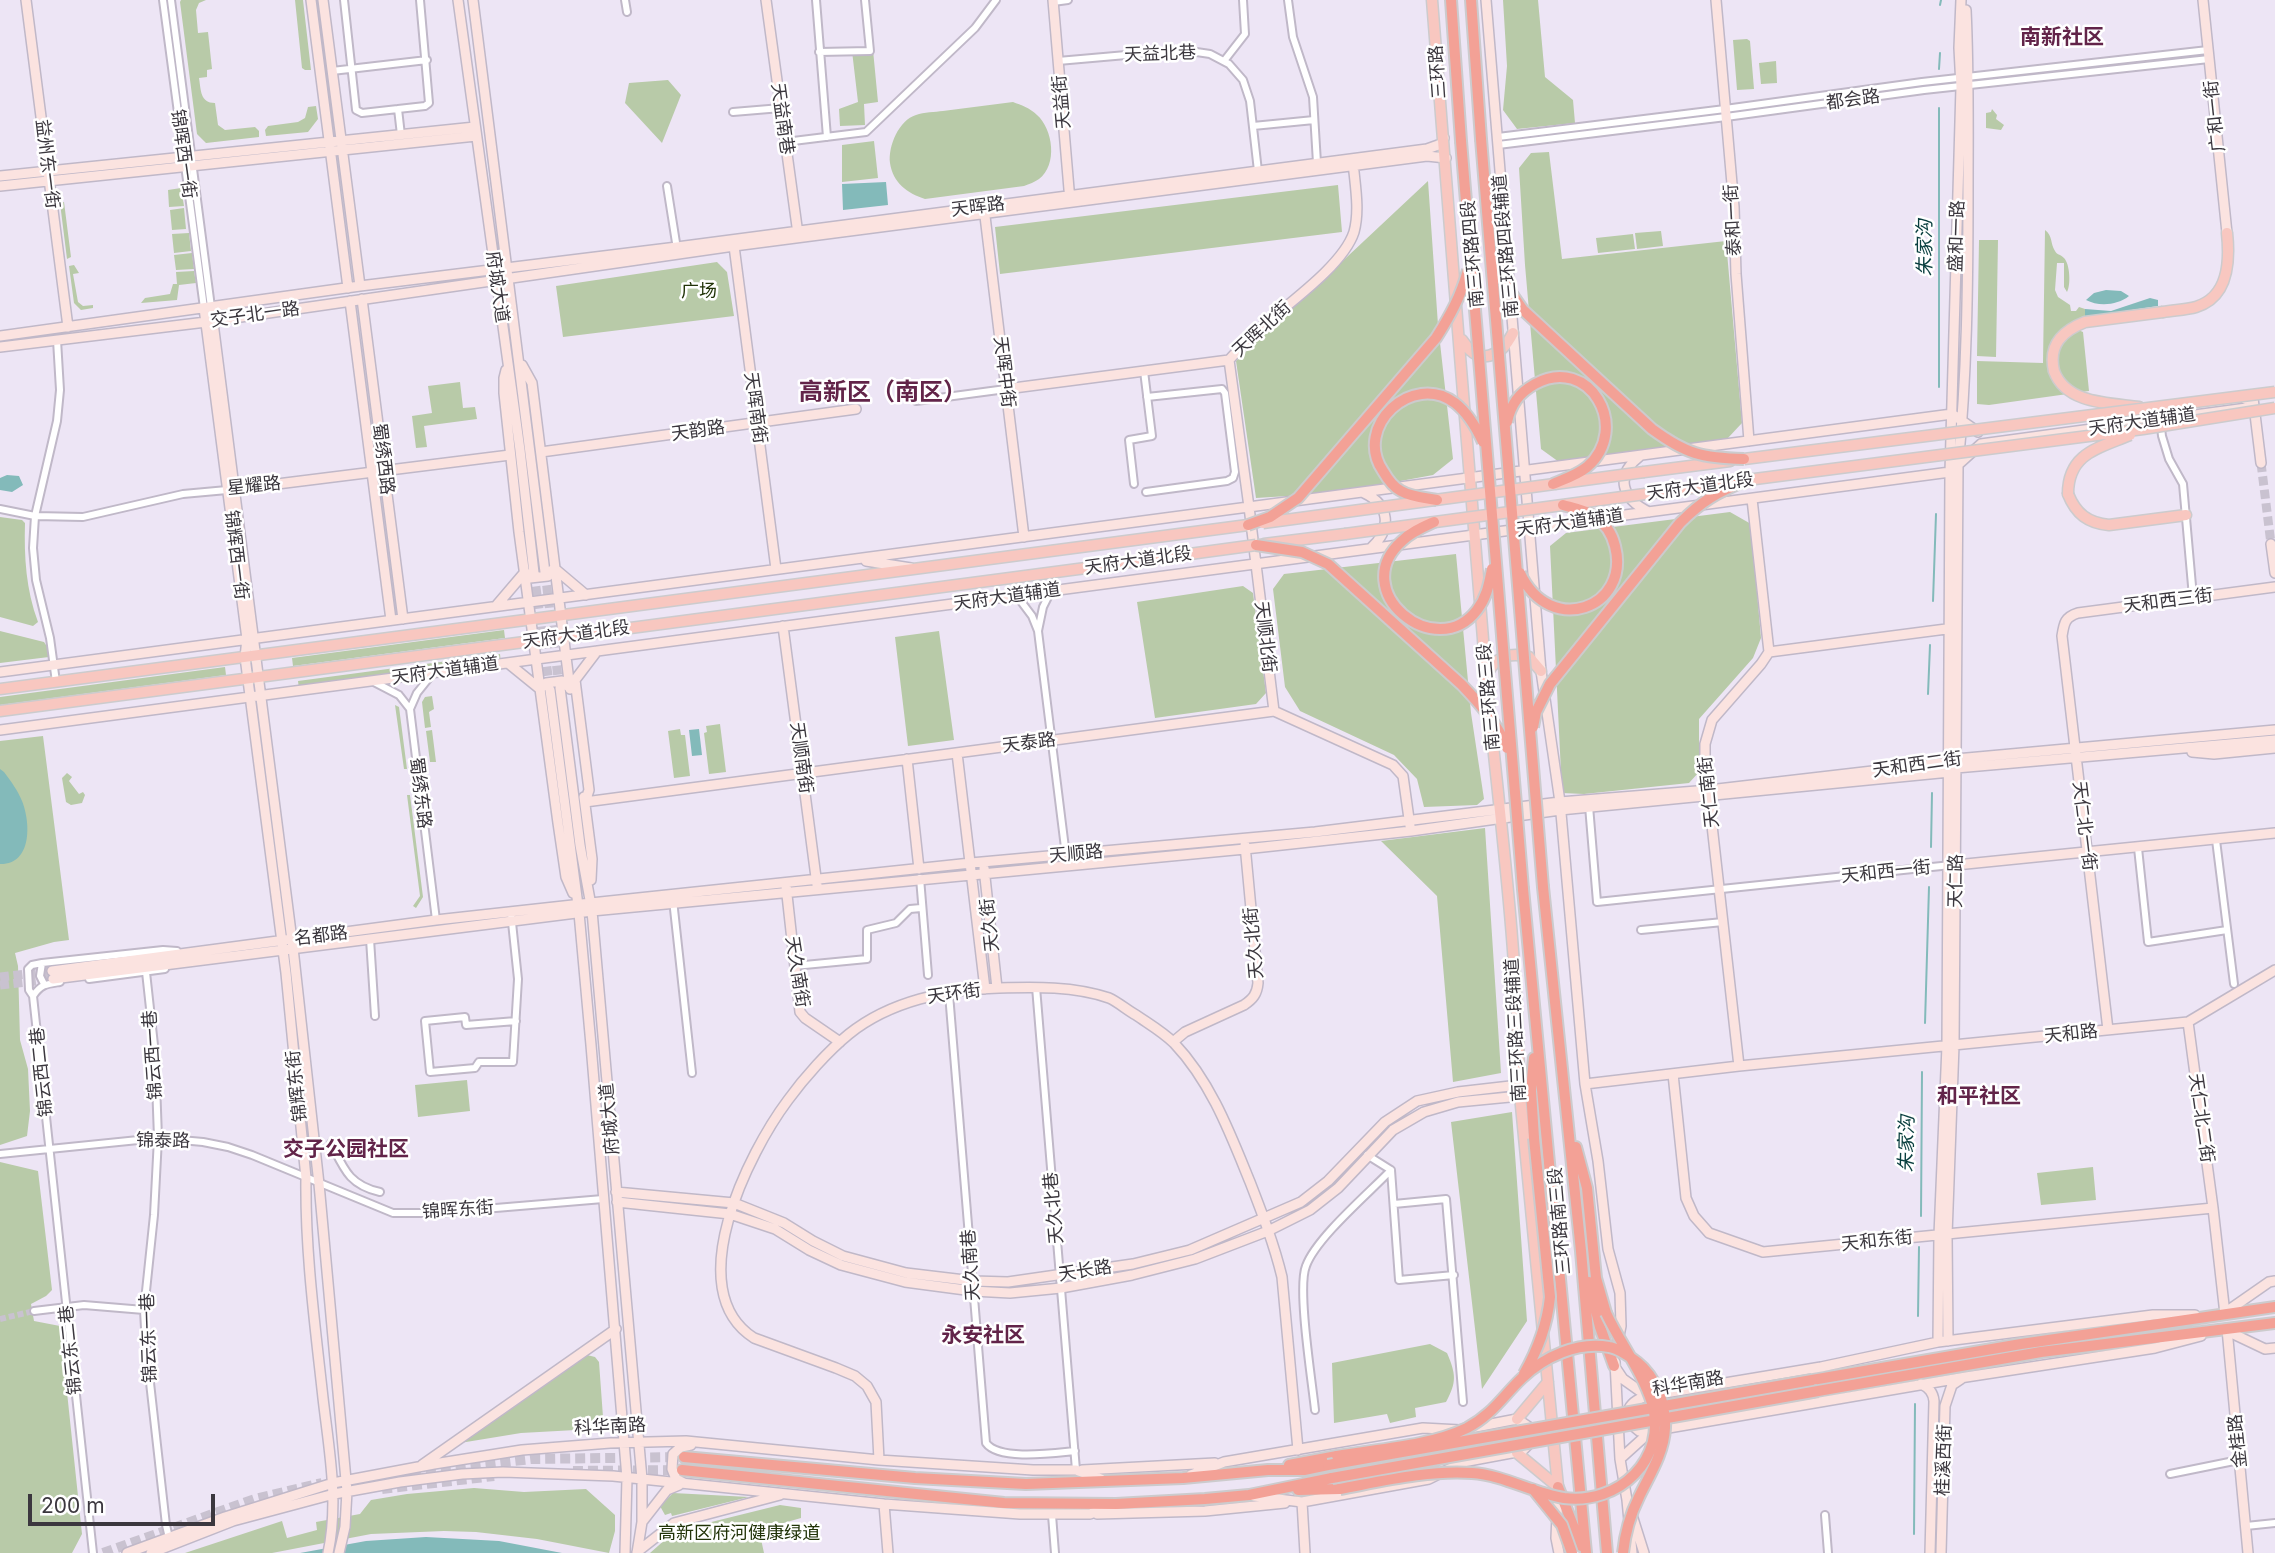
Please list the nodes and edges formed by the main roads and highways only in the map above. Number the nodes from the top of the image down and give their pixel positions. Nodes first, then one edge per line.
1 (1432, 0) edge
2 (1451, 0) edge
3 (1471, 0) edge
4 (1461, 141) joint
5 (2227, 233) road end
6 (1491, 258) junction
7 (1471, 261) junction
8 (1513, 333) road end
9 (1460, 337) junction
10 (2275, 392) edge
11 (2143, 408) junction
12 (2275, 408) edge
13 (2143, 429) junction
14 (1505, 432) junction
15 (1486, 449) junction
16 (1744, 459) junction
17 (1747, 481) junction
18 (1553, 484) junction
19 (1437, 500) junction
20 (1491, 503) joint
21 (1563, 505) junction
22 (2186, 515) road end
23 (1434, 522) junction
24 (1248, 525) junction
25 (1256, 545) junction
26 (1495, 556) junction
27 (1516, 564) junction
28 (1541, 671) road end
29 (1486, 677) junction
30 (0, 689) edge
31 (0, 711) edge
32 (1531, 740) junction
33 (1512, 760) junction
34 (1522, 889) joint
35 (1536, 1031) junction
36 (1568, 1116) junction
37 (1581, 1251) junction
38 (2275, 1307) edge
39 (2275, 1323) edge
40 (1614, 1366) road end
41 (1522, 1377) junction
42 (1548, 1382) junction
43 (1517, 1419) road end
44 (1517, 1453) road end
45 (684, 1457) tunnel mouth
46 (682, 1470) tunnel mouth
47 (1268, 1470) junction
48 (1558, 1487) junction
49 (1533, 1489) junction
50 (1271, 1490) junction
51 (1572, 1553) edge
52 (1585, 1553) edge
53 (1607, 1553) edge
54 (1623, 1553) edge

1 - 9 main road, 南三环路三段辅道
2 - 4 highway, 三环路
3 - 6 highway, 南三环路四段, bridge
4 - 7 highway, 南三环路四段, bridge
5 - 11 main road, bridge
6 - 14 highway, 南三环路四段, bridge
6 - 16 highway, bridge
7 - 15 highway, 南三环路四段, bridge
7 - 24 highway, bridge
8 - 9 main road
9 - 29 main road, 南三环路三段辅道
10 - 11 main road, 天府大道北段, bridge
11 - 16 main road, 天府大道北段, bridge
12 - 13 main road, 天府大道北段, bridge
13 - 17 main road, 天府大道北段, bridge
13 - 22 main road, bridge
14 - 18 highway, bridge
14 - 27 highway, 南三环路四段, bridge
15 - 19 highway, bridge
15 - 20 highway, 南三环路四段, bridge
16 - 18 main road, 天府大道北段, bridge
17 - 21 main road, 天府大道北段, bridge
17 - 32 highway, bridge
18 - 19 main road, 天府大道北段, bridge
19 - 24 main road, 天府大道北段, bridge
20 - 26 highway, 南三环路三段, bridge
21 - 23 main road, 天府大道北段, bridge
21 - 27 highway, bridge
23 - 25 main road, 天府大道北段, bridge
23 - 26 highway, bridge
24 - 30 main road, 天府大道北段
25 - 31 main road, 天府大道北段, bridge
25 - 33 highway, bridge
26 - 33 highway, 南三环路三段, bridge
27 - 32 highway, bridge
28 - 29 main road
29 - 42 main road, 南三环路三段辅道
32 - 36 highway, 三环路南三段, bridge
33 - 34 highway, 南三环路三段, bridge
34 - 35 highway, 三环路南三段
35 - 41 highway, bridge
35 - 52 highway, 三环路南三段
36 - 37 highway, 三环路南三段
36 - 49 highway, bridge
37 - 40 highway
37 - 53 highway, 三环路南三段
38 - 47 highway, 科华南路, bridge
39 - 50 highway, 科华南路, bridge
41 - 47 highway, bridge
41 - 54 highway, bridge
42 - 43 main road
42 - 48 main road, 南三环路三段辅道
44 - 48 main road
45 - 47 highway, 科华南路
46 - 50 highway, 科华南路
48 - 52 highway
49 - 50 highway, bridge
49 - 51 highway, bridge

